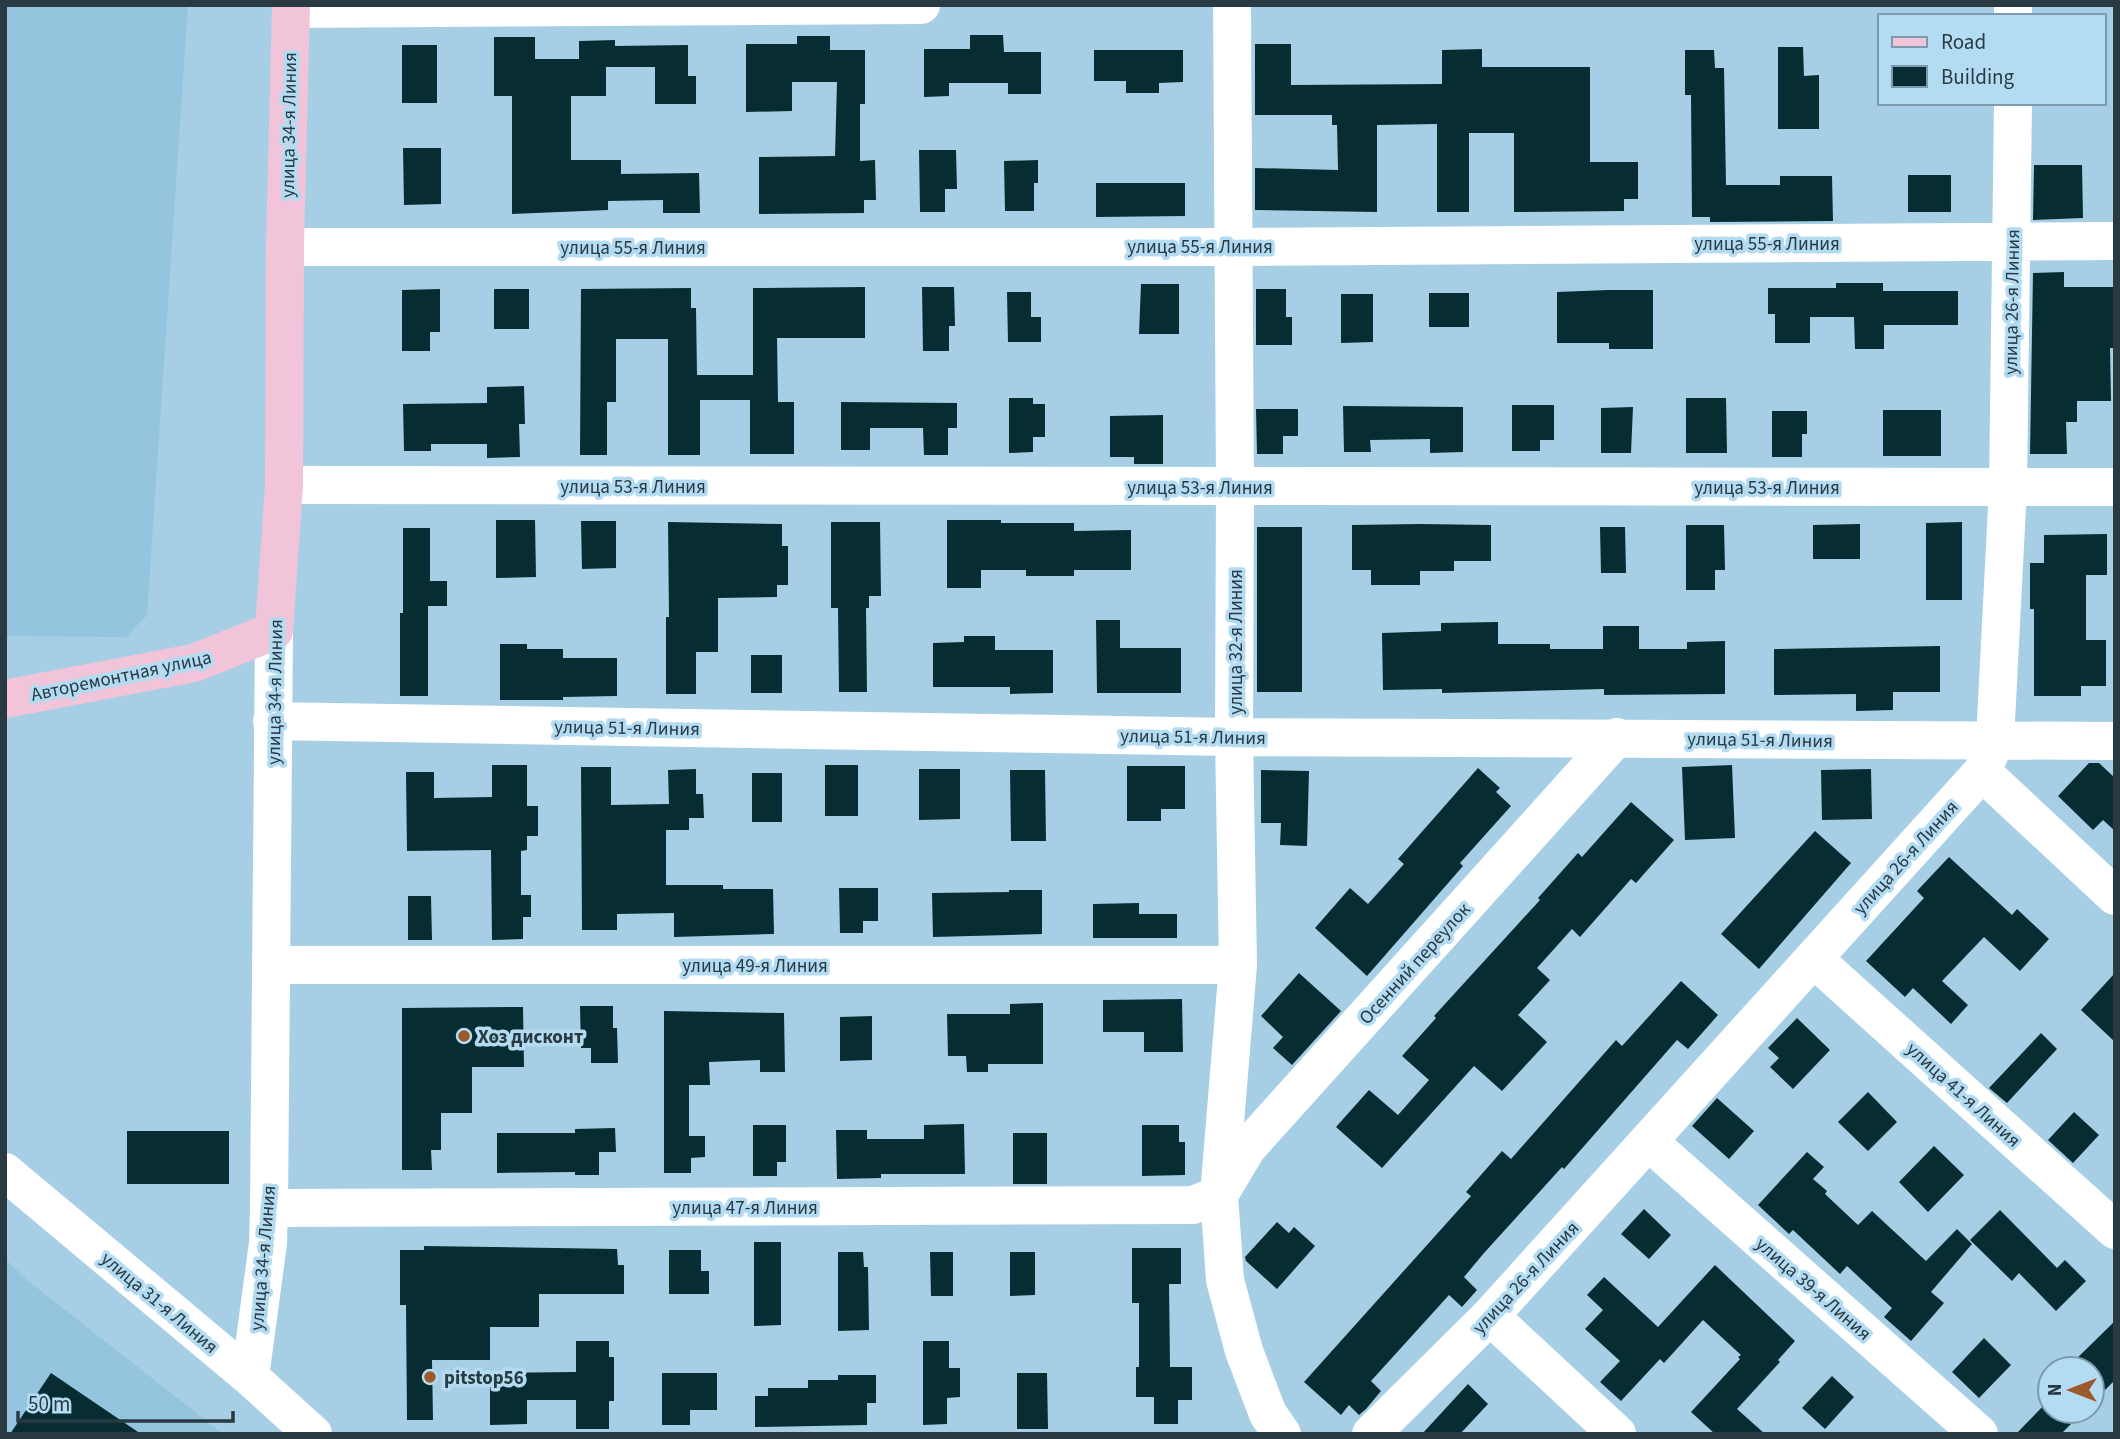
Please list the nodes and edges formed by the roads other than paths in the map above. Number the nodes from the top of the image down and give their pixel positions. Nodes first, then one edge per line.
1 (920, 5) edge
2 (1232, 5) edge
3 (291, 7) edge
4 (2013, 105) edge
5 (2013, 241) junction
6 (2115, 241) edge
7 (285, 247) junction
8 (1233, 247) junction
9 (284, 485) junction
10 (1235, 487) junction
11 (2008, 488) junction
12 (2115, 488) edge
13 (274, 631) junction
14 (5, 699) edge
15 (272, 721) junction
16 (1234, 737) junction
17 (1616, 737) junction
18 (2115, 741) edge
19 (1989, 756) junction
20 (2115, 896) edge
21 (1814, 959) junction
22 (272, 965) junction
23 (1238, 965) junction
24 (1648, 1142) junction
25 (5, 1172) edge
26 (1219, 1195) junction
27 (270, 1208) junction
28 (2115, 1230) edge
29 (1490, 1316) junction
30 (250, 1377) junction
31 (313, 1434) edge
32 (1282, 1434) edge
33 (1371, 1434) edge
34 (1617, 1434) edge
35 (1979, 1434) edge

1 - 3 street
2 - 8 street, улица 32-я Линия
3 - 7 main road, улица 34-я Линия
4 - 5 street, улица 26-я Линия
5 - 6 street, улица 55-я Линия
5 - 8 street, улица 55-я Линия
5 - 11 street, улица 26-я Линия
7 - 8 street, улица 55-я Линия
7 - 9 main road, улица 34-я Линия
8 - 10 street, улица 32-я Линия
9 - 10 street, улица 53-я Линия
9 - 13 main road, улица 34-я Линия
10 - 11 street, улица 53-я Линия
10 - 16 street, улица 32-я Линия
11 - 12 street, улица 53-я Линия
11 - 19 street, улица 26-я Линия
13 - 14 main road, Авторемонтная улица
13 - 15 street, улица 34-я Линия
15 - 16 street, улица 51-я Линия
15 - 22 street, улица 34-я Линия
16 - 17 street, улица 51-я Линия
16 - 23 street, улица 32-я Линия
17 - 19 street, улица 51-я Линия
17 - 26 street, Осенний переулок
18 - 19 street, улица 51-я Линия
19 - 20 street
19 - 21 street, улица 26-я Линия
21 - 24 street, улица 26-я Линия
21 - 28 street, улица 41-я Линия
22 - 23 street, улица 49-я Линия
22 - 27 street, улица 34-я Линия
23 - 26 street, улица 32-я Линия
24 - 29 street, улица 26-я Линия
24 - 35 street, улица 39-я Линия
25 - 30 street, улица 31-я Линия
26 - 27 street, улица 47-я Линия
26 - 32 street, улица 32-я Линия
27 - 30 street, улица 34-я Линия
29 - 33 street, улица 26-я Линия
29 - 34 street
30 - 31 street, улица 31-я Линия

